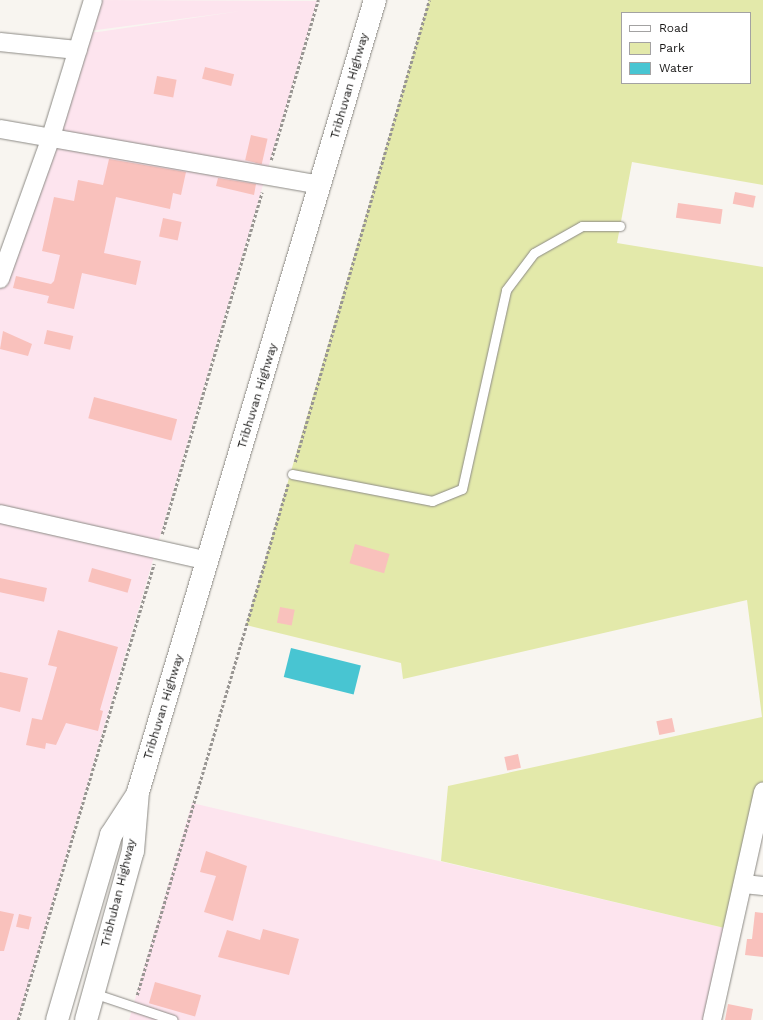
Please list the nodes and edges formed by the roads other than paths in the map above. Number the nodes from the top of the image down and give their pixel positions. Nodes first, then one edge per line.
1 (93, 0) edge
2 (375, 0) edge
3 (0, 42) edge
4 (78, 50) junction
5 (0, 129) edge
6 (50, 140) junction
7 (321, 185) junction
8 (620, 226) dead end
9 (0, 279) edge
10 (292, 474) road end
11 (0, 514) edge
12 (209, 561) junction
13 (138, 792) junction
14 (763, 792) edge
15 (744, 884) junction
16 (763, 886) edge
17 (93, 992) junction
18 (163, 1018) edge
19 (57, 1020) edge
20 (86, 1020) edge
21 (174, 1020) edge
22 (712, 1020) edge

1 - 4 street
2 - 7 highway, Tribhuvan Highway
3 - 4 street
4 - 6 street
5 - 6 street
6 - 7 street
6 - 9 street
7 - 12 highway, Tribhuvan Highway
8 - 10 lane
11 - 12 street
12 - 13 highway, Tribhuvan Highway
13 - 17 highway, Tribhuban Highway
13 - 19 highway, Tribhuban Highway
14 - 15 street
15 - 16 street
15 - 22 street
17 - 18 lane
17 - 20 highway, Tribhuban Highway
18 - 21 lane

